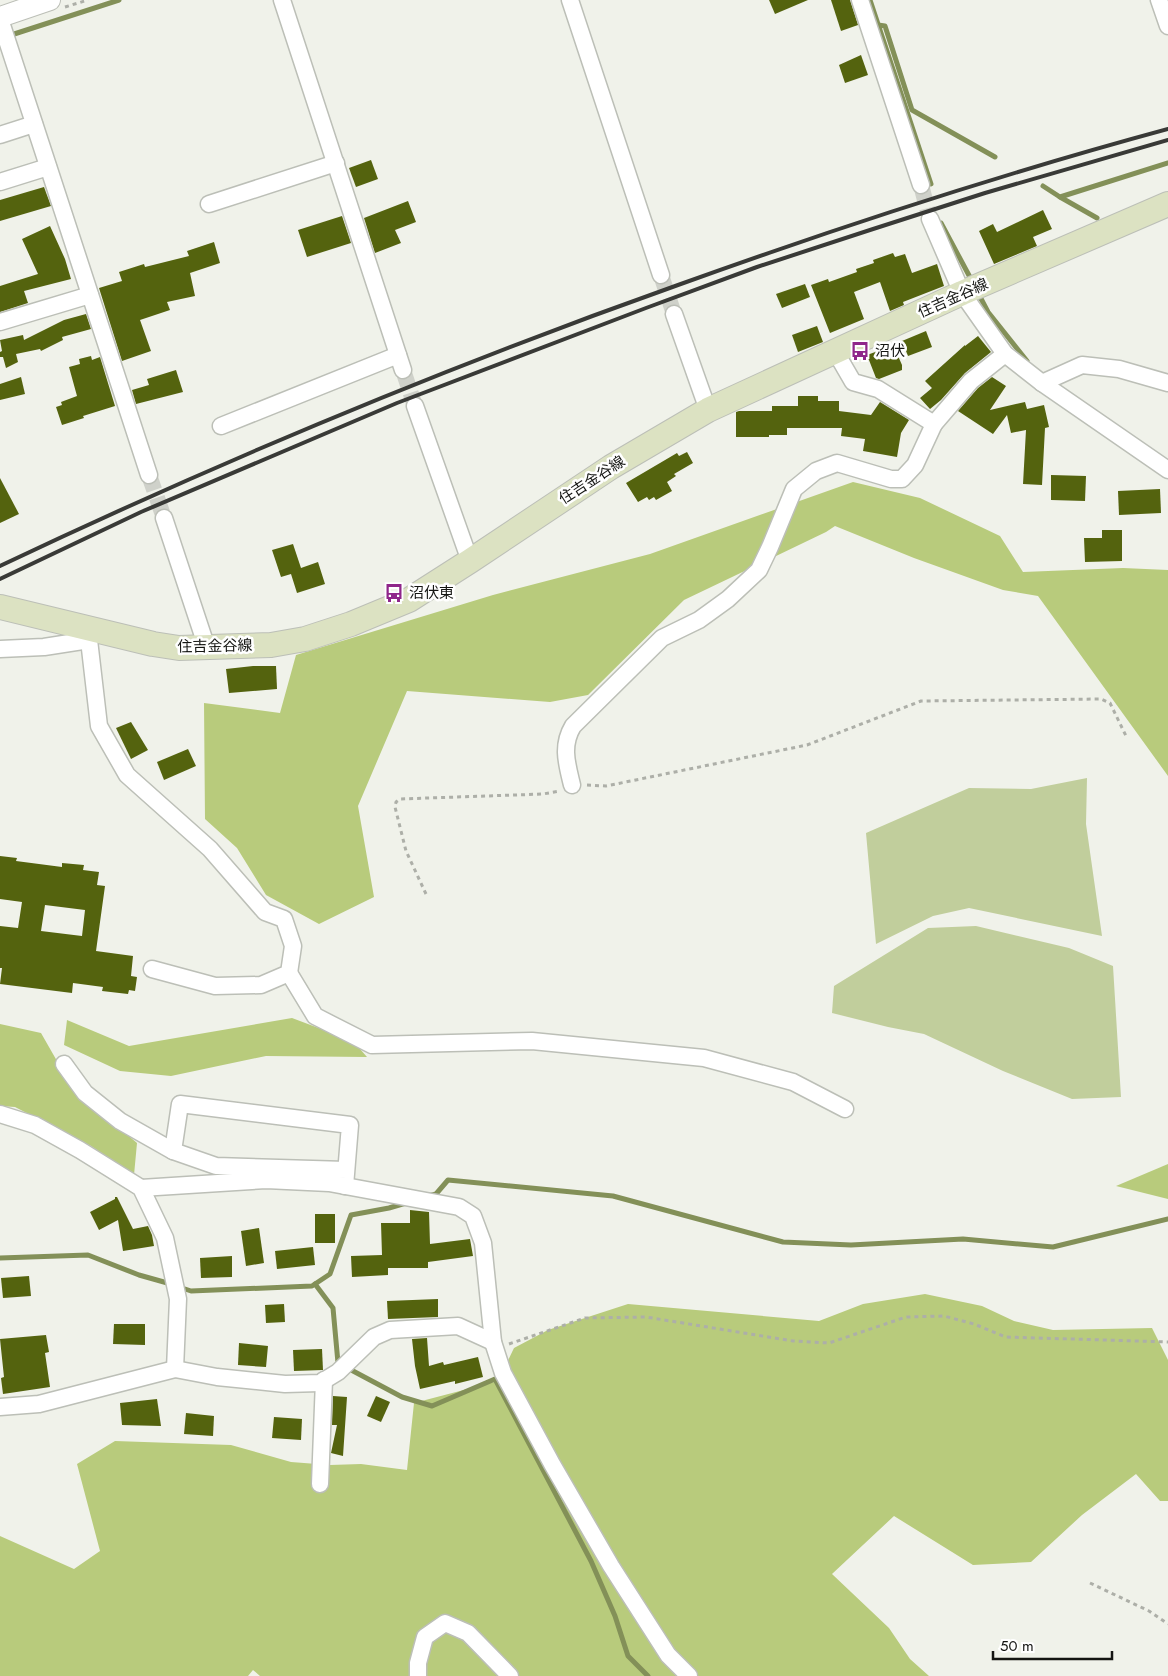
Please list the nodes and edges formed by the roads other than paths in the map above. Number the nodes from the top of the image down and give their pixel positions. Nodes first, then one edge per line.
1 (50, 0) edge
2 (282, 0) edge
3 (570, 0) edge
4 (860, 0) edge
5 (1159, 0) edge
6 (1168, 26) edge
7 (3, 27) edge
8 (34, 124) junction
9 (0, 135) edge
10 (336, 163) junction
11 (48, 167) junction
12 (0, 182) edge
13 (921, 185) tunnel mouth
14 (209, 204) dead end
15 (1168, 204) edge
16 (930, 219) tunnel mouth
17 (661, 275) tunnel mouth
18 (962, 294) junction
19 (90, 295) junction
20 (674, 314) tunnel mouth
21 (0, 322) edge
22 (835, 351) junction
23 (1005, 354) junction
24 (1042, 383) junction
25 (1168, 383) edge
26 (415, 406) tunnel mouth
27 (708, 410) junction
28 (934, 424) junction
29 (221, 426) dead end
30 (1168, 470) edge
31 (149, 475) tunnel mouth
32 (164, 518) tunnel mouth
33 (470, 562) junction
34 (0, 607) edge
35 (90, 635) junction
36 (207, 648) junction
37 (0, 649) edge
38 (572, 785) road end
39 (152, 969) dead end
40 (289, 973) junction
41 (64, 1064) dead end
42 (845, 1109) dead end
43 (0, 1114) edge
44 (173, 1151) junction
45 (346, 1178) junction
46 (140, 1188) junction
47 (493, 1342) junction
48 (175, 1369) junction
49 (324, 1380) junction
50 (0, 1407) edge
51 (320, 1484) dead end
52 (418, 1676) edge
53 (510, 1676) edge
54 (689, 1676) edge

1 - 7 street
2 - 10 street
3 - 17 street
4 - 13 street
5 - 6 street
7 - 8 street
8 - 9 street
8 - 11 street
10 - 14 street
10 - 29 street
11 - 12 street
11 - 19 street
15 - 18 main road, 住吉金谷線
16 - 18 street
18 - 22 main road, 住吉金谷線
18 - 23 street
19 - 21 street
19 - 31 street
20 - 27 street
22 - 27 main road, 住吉金谷線
22 - 28 street
23 - 24 street
23 - 28 street
24 - 25 street
24 - 30 street
26 - 33 street
27 - 33 main road, 住吉金谷線
28 - 38 street
32 - 36 street
33 - 36 main road, 住吉金谷線
34 - 35 main road, 住吉金谷線
35 - 36 main road, 住吉金谷線
35 - 37 street
35 - 40 street
39 - 40 street
40 - 42 street
41 - 44 street
43 - 46 street
44 - 45 street
44 - 45 street
45 - 46 street
45 - 47 street
46 - 48 street
47 - 49 street
47 - 54 street
48 - 49 street
48 - 50 street
49 - 51 street
52 - 53 street

